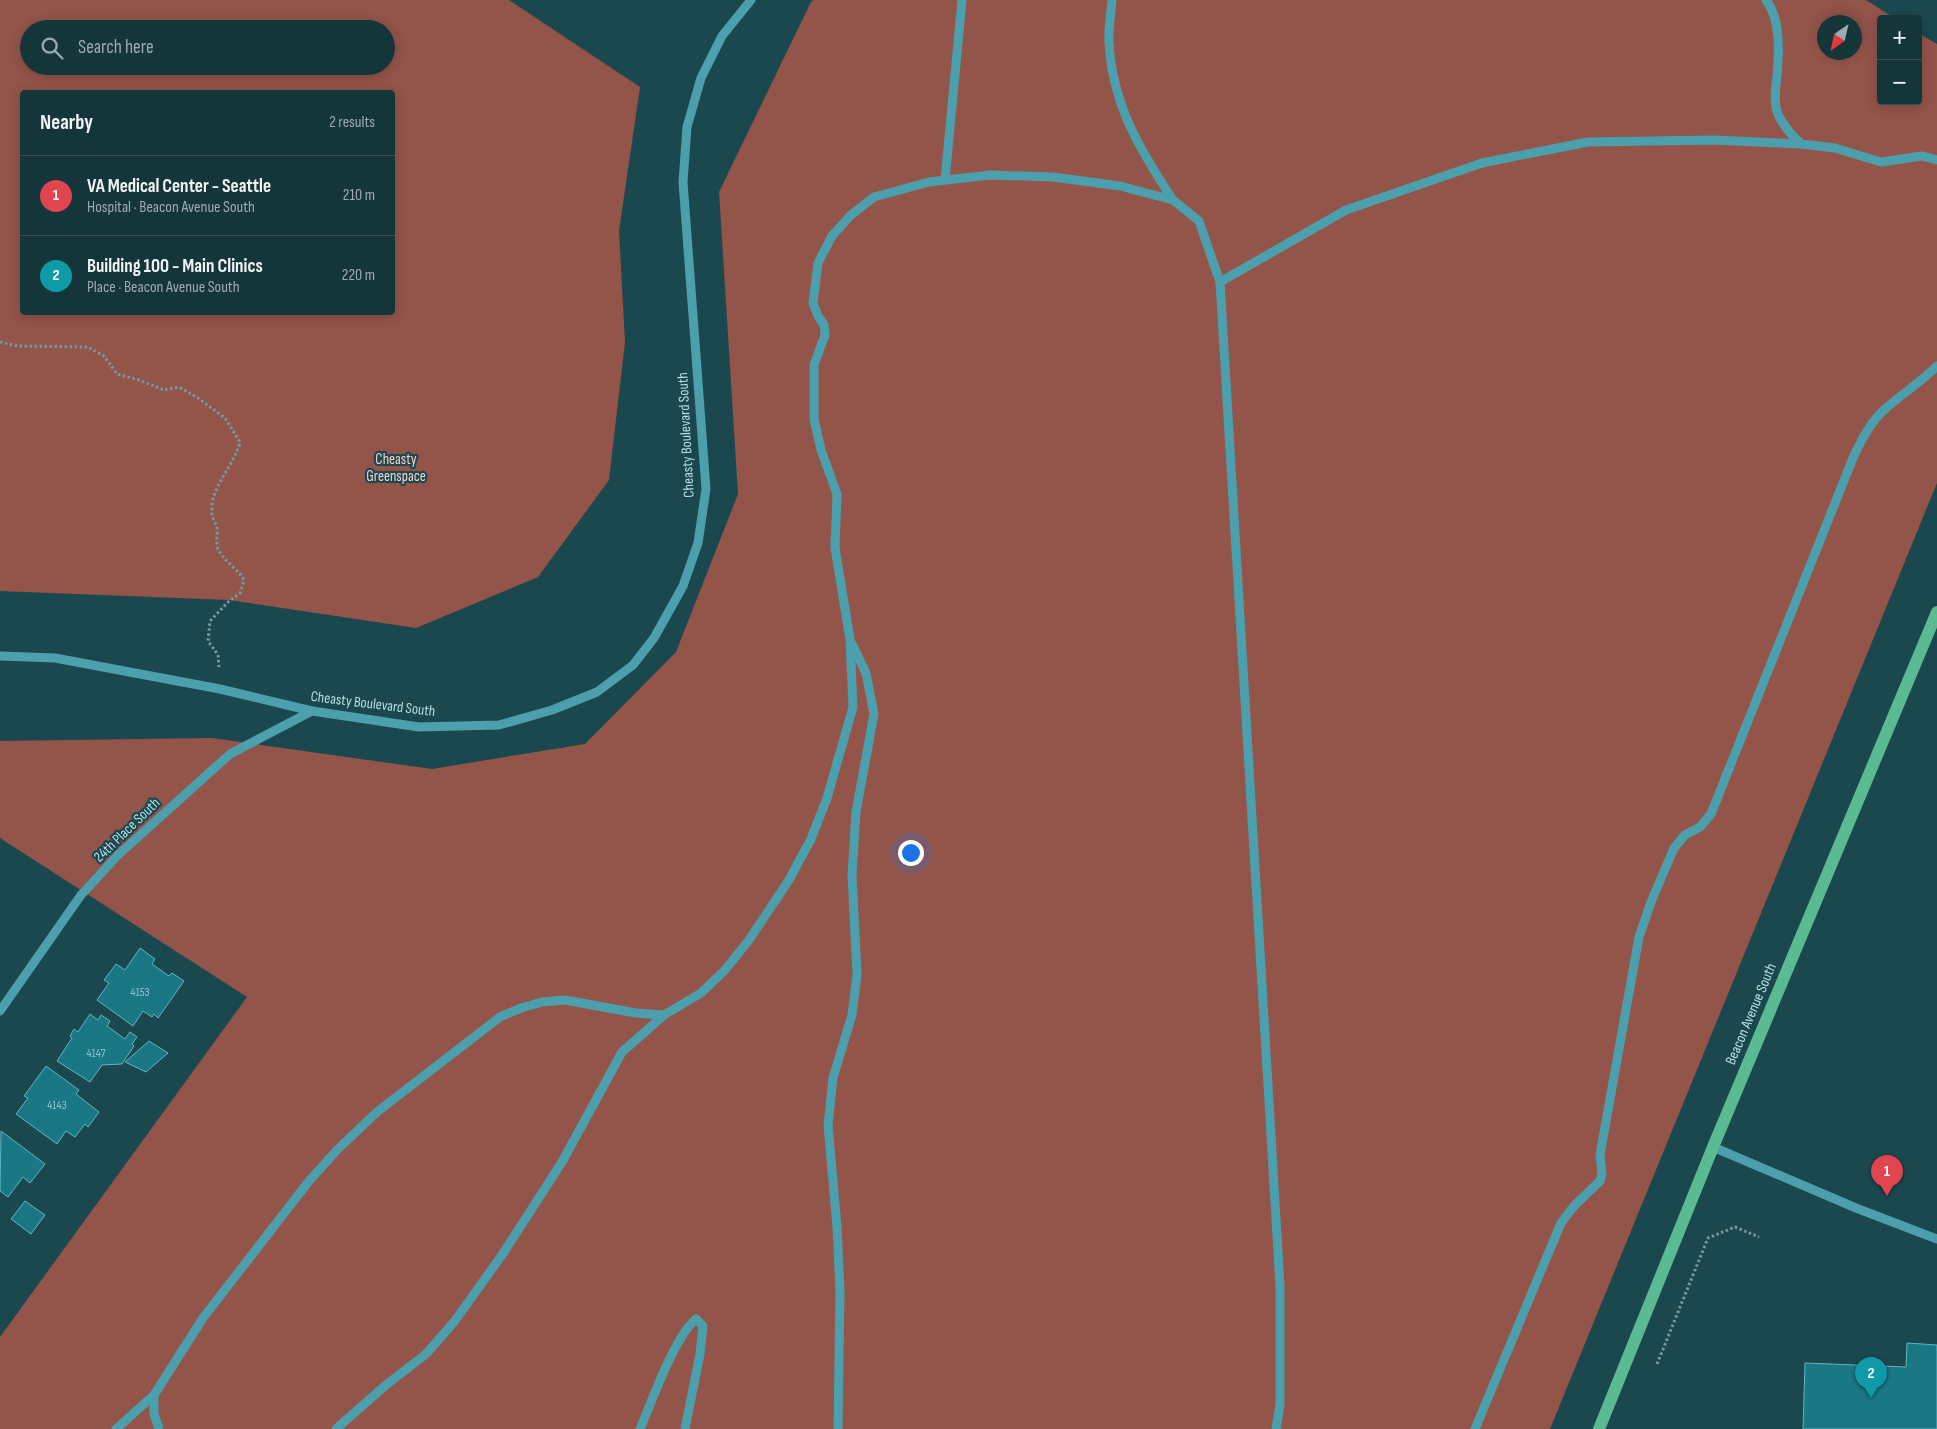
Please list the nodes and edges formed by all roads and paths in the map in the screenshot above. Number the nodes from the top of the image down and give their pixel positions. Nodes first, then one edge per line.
1 (962, 0) edge
2 (1118, 0) edge
3 (1766, 0) edge
4 (749, 1) edge
5 (1112, 5) edge
6 (1801, 144) junction
7 (1937, 160) edge
8 (945, 180) junction
9 (1173, 200) junction
10 (1220, 282) junction
11 (0, 342) edge
12 (1937, 366) edge
13 (1937, 612) edge
14 (850, 639) junction
15 (0, 656) edge
16 (220, 671) dead end
17 (312, 711) junction
18 (0, 1011) edge
19 (664, 1015) junction
20 (1713, 1148) junction
21 (1759, 1237) dead end
22 (1937, 1239) edge
23 (1657, 1364) dead end
24 (154, 1394) junction
25 (116, 1429) edge
26 (159, 1429) edge
27 (336, 1429) edge
28 (640, 1429) edge
29 (685, 1429) edge
30 (838, 1429) edge
31 (1276, 1429) edge
32 (1475, 1429) edge
33 (1599, 1429) edge

1 - 8 street
2 - 5 street
3 - 6 street
4 - 17 street, Cheasty Boulevard South
5 - 9 street
6 - 7 street
6 - 10 street
8 - 9 street
8 - 14 street
9 - 10 street
10 - 31 street
11 - 16 path
12 - 32 street
13 - 20 main road, Beacon Avenue South
14 - 19 street
14 - 30 street
15 - 17 street, Cheasty Boulevard South
17 - 18 street, 24th Place South
19 - 24 street
19 - 27 street
20 - 22 street
20 - 33 main road, Beacon Avenue South
21 - 23 path
24 - 25 street
24 - 26 street
28 - 29 street

